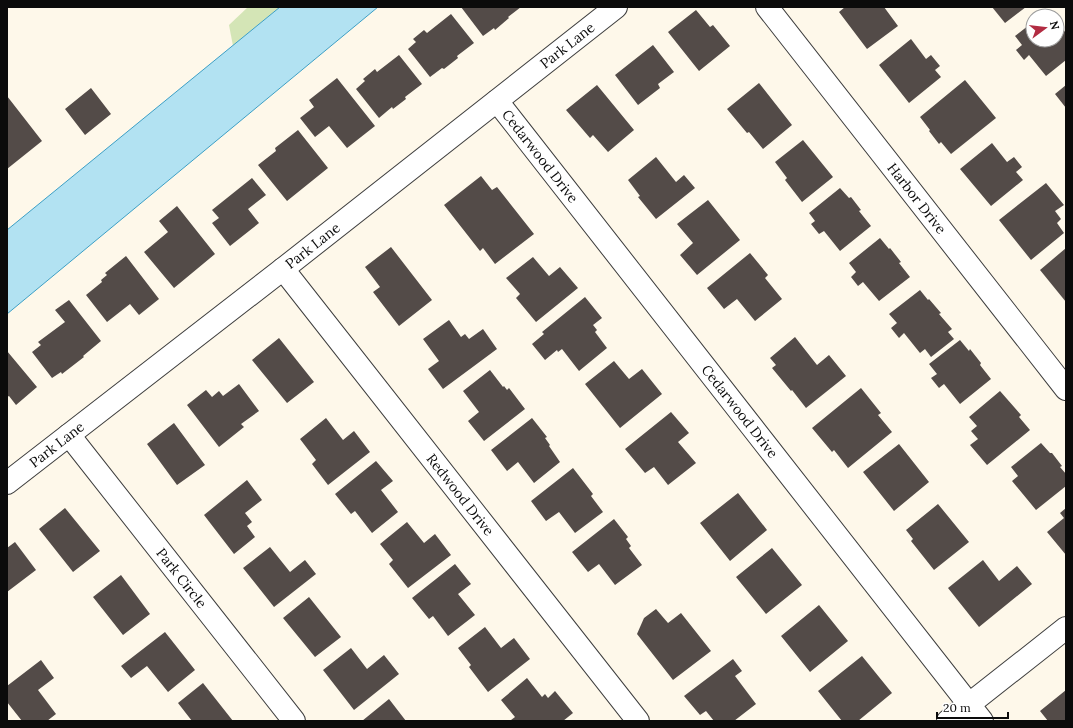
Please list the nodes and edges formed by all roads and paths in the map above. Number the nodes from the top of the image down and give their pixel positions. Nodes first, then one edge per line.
1 (616, 7) edge
2 (767, 7) edge
3 (497, 101) junction
4 (283, 269) junction
5 (1066, 389) edge
6 (69, 435) junction
7 (7, 483) edge
8 (1066, 628) edge
9 (968, 704) junction
10 (294, 721) edge
11 (638, 721) edge
12 (948, 721) edge
13 (982, 721) edge

1 - 3 street, Park Lane
2 - 5 street, Harbor Drive
3 - 4 street, Park Lane
3 - 9 street, Cedarwood Drive
4 - 6 street, Park Lane
4 - 11 street, Redwood Drive
6 - 7 street, Park Lane
6 - 10 street, Park Circle
8 - 9 street
9 - 12 street
9 - 13 street, Cedarwood Drive

